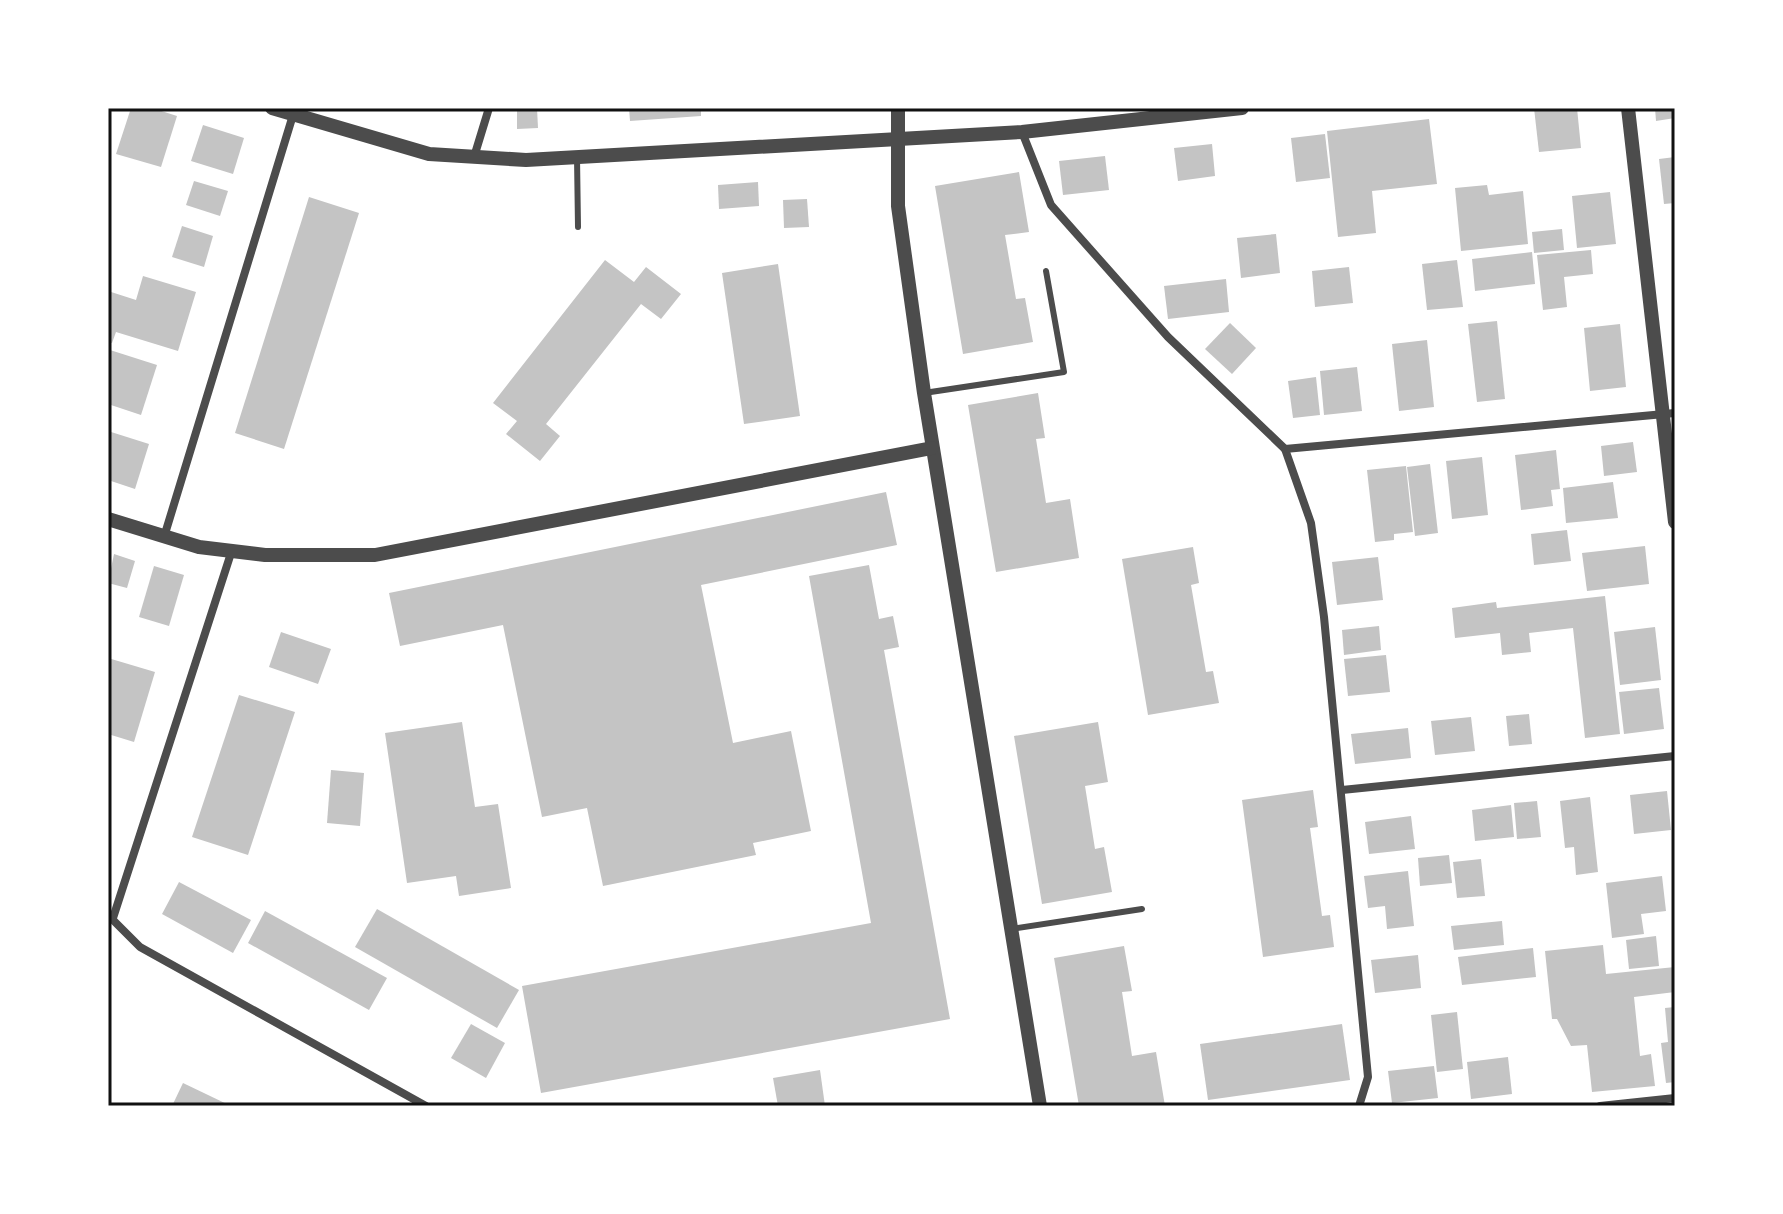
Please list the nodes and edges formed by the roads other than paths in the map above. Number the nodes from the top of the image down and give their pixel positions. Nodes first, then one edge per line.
1 (272, 108) edge
2 (489, 108) edge
3 (898, 108) edge
4 (1242, 108) edge
5 (1628, 108) edge
6 (293, 115) junction
7 (1022, 132) junction
8 (898, 138) junction
9 (577, 157) junction
10 (473, 160) junction
11 (578, 227) dead end
12 (1046, 271) dead end
13 (924, 393) junction
14 (1670, 414) edge
15 (932, 448) junction
16 (1285, 449) junction
17 (108, 519) edge
18 (1675, 522) edge
19 (164, 537) junction
20 (232, 550) junction
21 (1675, 756) edge
22 (1342, 790) junction
23 (1142, 909) dead end
24 (110, 917) edge
25 (1011, 929) junction
26 (1675, 1098) edge
27 (426, 1106) edge
28 (1040, 1106) edge
29 (1359, 1106) edge
30 (1600, 1106) edge

1 - 6 street
2 - 10 street
3 - 8 street
4 - 7 street
5 - 14 street
6 - 10 street
6 - 19 street
7 - 8 street
7 - 16 street
8 - 9 street
8 - 13 street
9 - 10 street
9 - 11 lane
12 - 13 lane
13 - 15 street
14 - 16 street
14 - 18 street
15 - 20 street
15 - 25 street
16 - 22 street
17 - 19 street
19 - 20 street
20 - 24 street
21 - 22 street
22 - 29 street
23 - 25 lane
24 - 27 street
25 - 28 street
26 - 30 street

